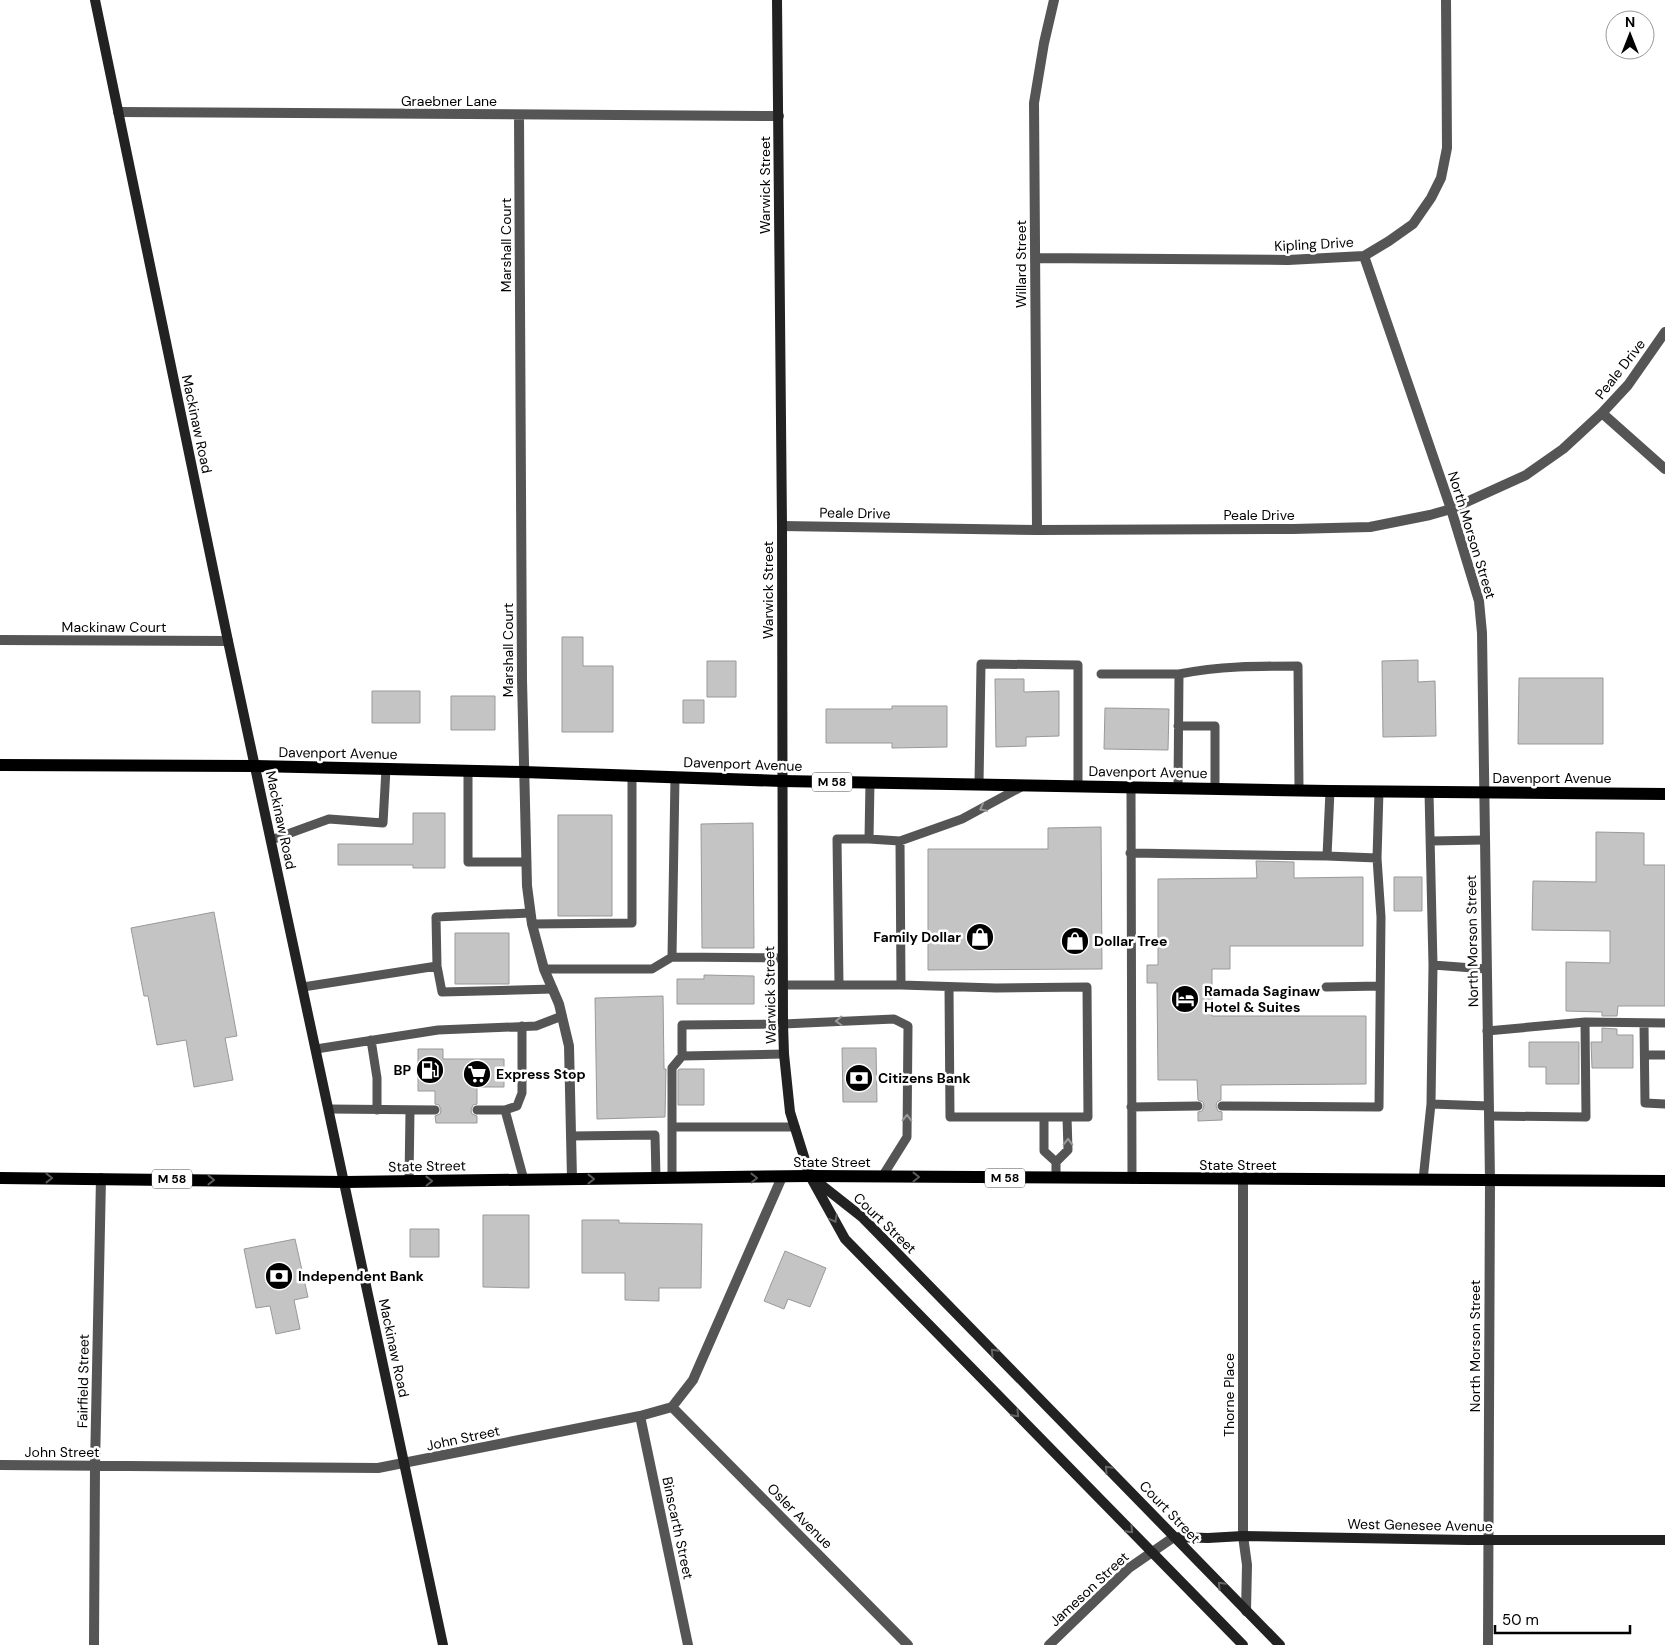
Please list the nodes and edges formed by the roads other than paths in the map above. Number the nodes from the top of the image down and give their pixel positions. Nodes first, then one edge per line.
1 (95, 0) edge
2 (777, 0) edge
3 (1054, 0) edge
4 (1446, 0) edge
5 (118, 112) junction
6 (519, 115) junction
7 (779, 116) junction
8 (1364, 256) junction
9 (1035, 258) junction
10 (1665, 332) edge
11 (1602, 413) junction
12 (1665, 469) edge
13 (1451, 509) junction
14 (782, 526) junction
15 (1038, 530) junction
16 (0, 640) edge
17 (228, 641) junction
18 (1101, 674) dead end
19 (1179, 674) junction
20 (1178, 726) junction
21 (0, 765) edge
22 (255, 766) junction
23 (386, 770) junction
24 (468, 771) junction
25 (523, 772) junction
26 (632, 776) junction
27 (675, 777) junction
28 (782, 781) junction
29 (870, 782) junction
30 (979, 784) junction
31 (1026, 785) junction
32 (1078, 786) junction
33 (1131, 787) junction
34 (1178, 788) junction
35 (1216, 788) junction
36 (1299, 790) junction
37 (1330, 791) junction
38 (1379, 791) junction
39 (1429, 792) junction
40 (1483, 793) junction
41 (1665, 794) edge
42 (271, 840) junction
43 (869, 840) junction
44 (1484, 840) junction
45 (900, 841) junction
46 (1431, 841) junction
47 (1130, 854) junction
48 (1327, 856) junction
49 (1377, 858) junction
50 (526, 862) junction
51 (531, 918) junction
52 (672, 957) junction
53 (783, 958) junction
54 (1433, 965) junction
55 (437, 966) junction
56 (544, 969) junction
57 (1486, 969) junction
58 (783, 985) junction
59 (839, 985) junction
60 (901, 985) junction
61 (949, 986) junction
62 (1380, 986) junction
63 (303, 987) junction
64 (1326, 987) dead end
65 (553, 989) junction
66 (562, 1016) junction
67 (1585, 1022) junction
68 (783, 1024) junction
69 (1644, 1024) junction
70 (1665, 1024) edge
71 (522, 1026) junction
72 (1487, 1031) junction
73 (371, 1040) junction
74 (316, 1049) junction
75 (784, 1054) junction
76 (1645, 1055) junction
77 (1665, 1055) edge
78 (682, 1056) junction
79 (1431, 1104) junction
80 (1665, 1104) edge
81 (1198, 1106) dead end
82 (1222, 1106) dead end
83 (1131, 1107) junction
84 (329, 1109) junction
85 (377, 1110) junction
86 (410, 1110) junction
87 (435, 1110) dead end
88 (477, 1110) dead end
89 (505, 1110) junction
90 (1489, 1111) junction
91 (1044, 1117) junction
92 (1067, 1117) junction
93 (672, 1127) junction
94 (795, 1127) junction
95 (571, 1136) junction
96 (1056, 1162) junction
97 (810, 1176) junction
98 (782, 1177) junction
99 (882, 1177) junction
100 (0, 1178) edge
101 (101, 1178) junction
102 (656, 1178) junction
103 (672, 1178) junction
104 (1056, 1178) junction
105 (572, 1179) junction
106 (1132, 1179) junction
107 (524, 1180) junction
108 (1243, 1180) junction
109 (1423, 1180) junction
110 (1490, 1180) junction
111 (409, 1181) junction
112 (345, 1182) junction
113 (1665, 1182) edge
114 (672, 1407) junction
115 (640, 1416) junction
116 (405, 1464) junction
117 (0, 1465) edge
118 (96, 1466) junction
119 (1243, 1536) junction
120 (1174, 1537) junction
121 (1488, 1540) junction
122 (1665, 1540) edge
123 (1152, 1552) junction
124 (1246, 1611) junction
125 (94, 1645) edge
126 (443, 1645) edge
127 (688, 1645) edge
128 (908, 1645) edge
129 (1049, 1645) edge
130 (1243, 1645) edge
131 (1280, 1645) edge
132 (1488, 1645) edge

1 - 5 street, Mackinaw Road
2 - 7 street, Warwick Street
3 - 9 street, Willard Street
4 - 8 street, Kipling Drive
5 - 6 street, Graebner Lane
5 - 17 street, Mackinaw Road
6 - 7 street, Graebner Lane
6 - 25 street, Marshall Court
7 - 14 street, Warwick Street
8 - 9 street, Kipling Drive
8 - 13 street, North Morson Street
9 - 15 street, Willard Street
10 - 11 street, Peale Drive
11 - 12 street
11 - 13 street, Peale Drive
13 - 15 street, Peale Drive
13 - 40 street, North Morson Street
14 - 15 street, Peale Drive
14 - 28 street, Warwick Street
16 - 17 street, Mackinaw Court
17 - 22 street, Mackinaw Road
18 - 19 lane
19 - 20 lane
19 - 36 lane
20 - 34 lane
20 - 35 lane
21 - 22 main road, Davenport Avenue / M 58
22 - 23 main road, Davenport Avenue / M 58
22 - 42 street, Mackinaw Road
23 - 24 main road, Davenport Avenue / M 58
23 - 42 lane
24 - 25 main road, Davenport Avenue / M 58
24 - 50 lane
25 - 26 main road, Davenport Avenue / M 58
25 - 50 street, Marshall Court
26 - 27 main road, Davenport Avenue / M 58
26 - 51 lane
27 - 28 main road, Davenport Avenue / M 58
27 - 52 lane
28 - 29 main road, Davenport Avenue / M 58
28 - 53 street, Warwick Street
29 - 30 main road, Davenport Avenue / M 58
29 - 43 lane
30 - 31 main road, Davenport Avenue / M 58
30 - 32 lane
31 - 32 main road, Davenport Avenue / M 58
31 -> 45 lane
32 - 33 main road, Davenport Avenue / M 58
33 - 34 main road, Davenport Avenue / M 58
33 - 47 lane
34 - 35 main road, Davenport Avenue / M 58
35 - 36 main road, Davenport Avenue / M 58
36 - 37 main road, Davenport Avenue / M 58
37 - 38 main road, Davenport Avenue / M 58
37 - 48 lane
38 - 39 main road, Davenport Avenue / M 58
38 - 49 lane
39 - 40 main road, Davenport Avenue / M 58
39 - 46 lane
40 - 41 main road, Davenport Avenue / M 58
40 - 44 street, North Morson Street
42 - 63 street, Mackinaw Road
43 - 45 lane
43 - 59 lane
44 - 46 lane
44 - 57 street, North Morson Street
45 - 60 lane
46 - 54 lane
47 - 48 lane
47 - 83 lane
48 - 49 lane
49 - 62 lane
50 - 51 street, Marshall Court
51 - 55 lane
51 - 56 street, Marshall Court
52 - 53 lane
52 - 56 lane
53 - 58 street, Warwick Street
54 - 57 lane
54 - 79 lane
55 - 63 lane
55 - 65 lane
56 - 65 street, Marshall Court
57 - 72 street, North Morson Street
58 - 59 lane
58 - 68 street, Warwick Street
59 - 60 lane
60 - 61 lane
61 - 91 lane
61 - 92 lane
62 - 64 lane
62 - 82 lane
63 - 74 street, Mackinaw Road
65 - 66 street, Marshall Court
66 - 71 lane
66 - 95 street, Marshall Court
67 - 69 lane
67 - 72 lane
67 - 90 lane
68 - 75 street, Warwick Street
68 - 78 lane
99 -> 68 lane
69 - 70 lane
69 - 76 lane
71 - 73 lane
71 - 89 lane
72 - 90 street, North Morson Street
73 - 74 lane
73 - 85 lane
74 - 84 street, Mackinaw Road
75 - 78 lane
75 - 94 street, Warwick Street
76 - 77 lane
76 - 80 lane
78 - 93 lane
79 - 90 lane
79 - 109 lane
81 - 83 lane
83 - 106 lane
84 - 85 lane
84 - 112 street, Mackinaw Road
85 - 86 lane
86 - 87 lane
86 - 111 lane
88 - 89 lane
89 - 107 lane
90 - 110 street, North Morson Street
91 - 92 lane
91 - 96 lane
96 -> 92 lane
93 - 94 lane
93 - 103 lane
94 - 97 street, Warwick Street
95 - 102 lane
95 - 105 street, Marshall Court
96 - 104 lane
97 - 98 main road, State Street / M 58
97 - 99 main road, State Street / M 58
120 -> 97 street, Court Street
97 -> 123 street
103 -> 98 main road, State Street / M 58
98 - 114 street
99 -> 104 main road, State Street / M 58
100 -> 101 main road, State Street / M 58
101 -> 112 main road, State Street / M 58
101 - 118 street, Fairfield Street
102 - 103 main road, State Street / M 58
105 -> 102 main road, State Street / M 58
104 - 106 main road, State Street / M 58
105 - 107 main road, State Street / M 58
106 - 108 main road, State Street / M 58
111 -> 107 main road, State Street / M 58
108 - 109 main road, State Street / M 58
108 - 119 street, Thorne Place
109 - 110 main road, State Street / M 58
110 - 113 main road, State Street / M 58
110 - 121 street, North Morson Street
111 - 112 main road, State Street / M 58
112 - 116 street, Mackinaw Road
114 - 115 street, John Street
114 - 128 street, Osler Avenue
115 - 116 street, John Street
115 - 127 street, Binscarth Street
116 - 118 street, John Street
116 - 126 street, Mackinaw Road
117 - 118 street, John Street
118 - 125 street, Fairfield Street
119 - 120 street, West Genesee Avenue
119 - 121 street, West Genesee Avenue
119 - 124 street, Thorne Place
120 - 123 street, Jameson Street
124 -> 120 street, Court Street
121 - 122 street, West Genesee Avenue
121 - 132 street, North Morson Street
123 - 129 street, Jameson Street
123 - 130 street
124 - 131 street, Court Street

